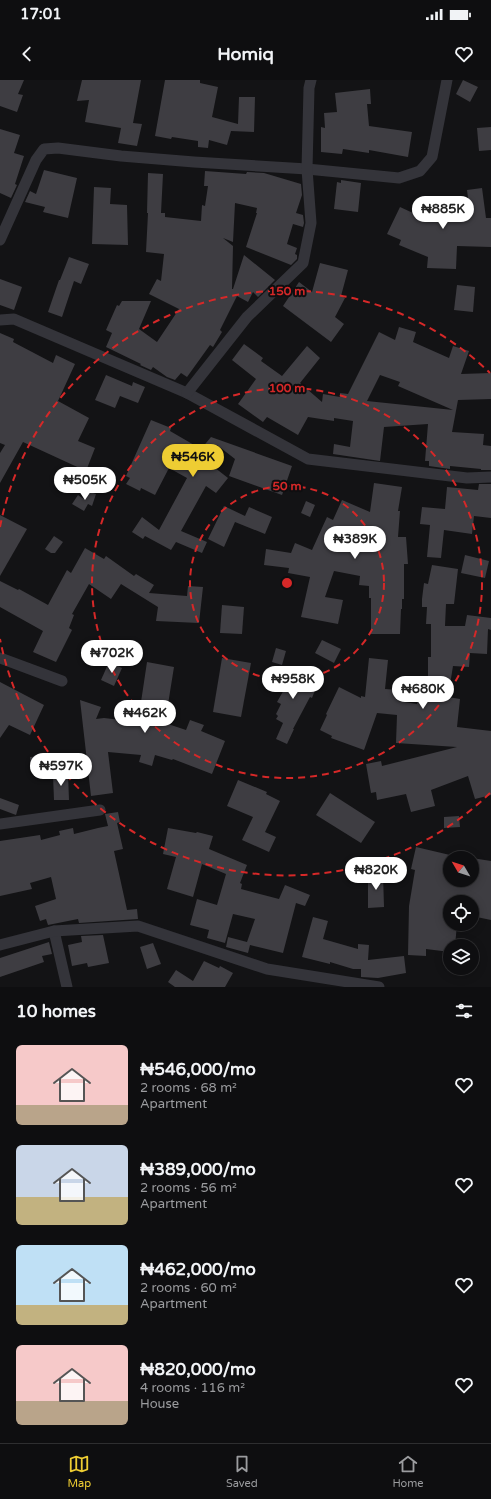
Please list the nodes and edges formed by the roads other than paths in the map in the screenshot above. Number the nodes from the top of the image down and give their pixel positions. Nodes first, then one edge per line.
1 (311, 80) edge
2 (447, 80) edge
3 (307, 169) junction
4 (0, 240) edge
5 (0, 320) edge
6 (187, 393) junction
7 (491, 477) edge
8 (0, 658) edge
9 (62, 681) dead end
10 (100, 810) dead end
11 (0, 824) edge
12 (54, 931) junction
13 (0, 945) edge
14 (67, 987) edge
15 (379, 987) edge

1 - 3 street
2 - 3 street
3 - 4 street
3 - 6 street
5 - 6 street
6 - 7 street
8 - 9 street
10 - 11 street
12 - 13 street
12 - 14 street
12 - 15 street

